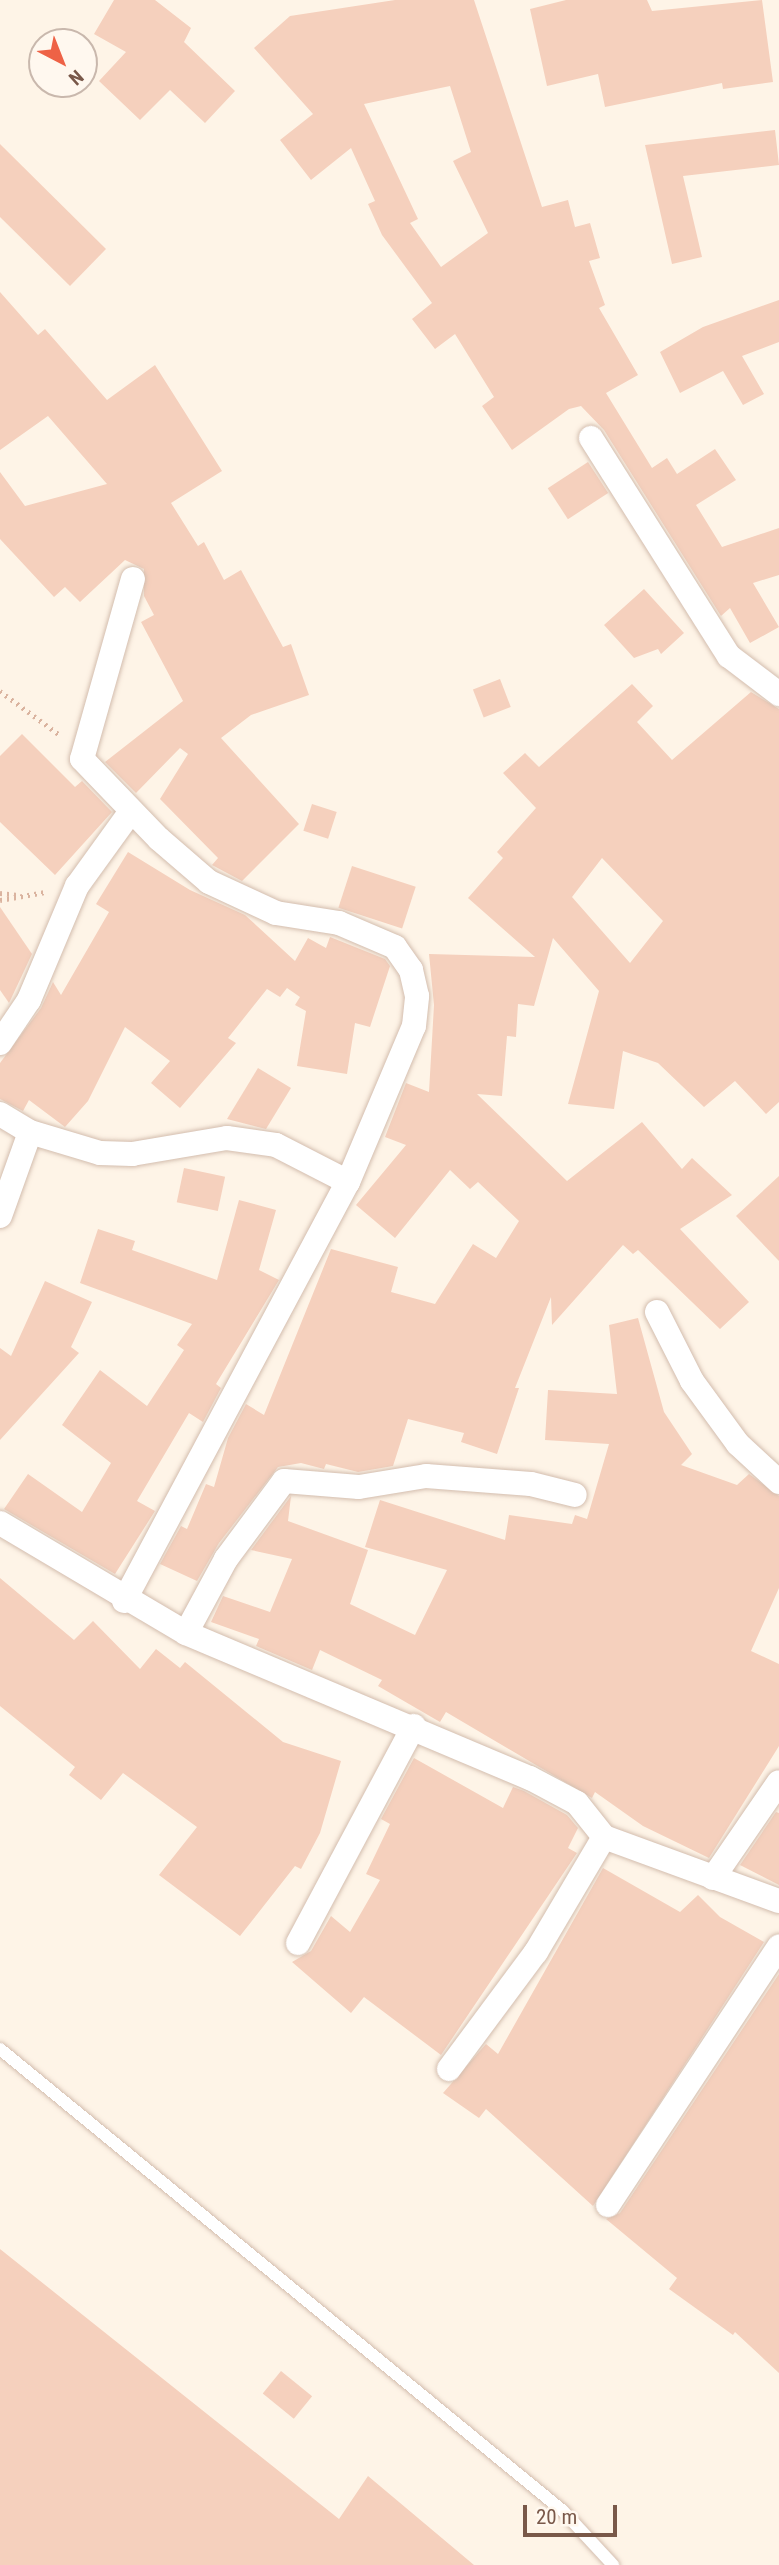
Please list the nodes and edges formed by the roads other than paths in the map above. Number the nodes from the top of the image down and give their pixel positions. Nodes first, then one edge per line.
1 (591, 438) dead end
2 (133, 579) dead end
3 (779, 694) edge
4 (131, 811) junction
5 (0, 1043) edge
6 (0, 1114) edge
7 (30, 1132) junction
8 (348, 1182) junction
9 (0, 1216) edge
10 (657, 1312) dead end
11 (779, 1482) edge
12 (575, 1494) dead end
13 (0, 1523) edge
14 (124, 1601) junction
15 (186, 1633) junction
16 (414, 1726) junction
17 (779, 1782) edge
18 (604, 1837) junction
19 (713, 1878) junction
20 (779, 1901) edge
21 (298, 1943) dead end
22 (779, 1947) edge
23 (0, 2049) edge
24 (449, 2069) dead end
25 (608, 2205) dead end
26 (613, 2565) edge

1 - 3 street
2 - 4 street
4 - 5 street
4 - 8 street
6 - 7 street
7 - 8 street
7 - 9 street
8 - 14 street
10 - 11 street
12 - 15 street
13 - 14 street
14 - 15 street
15 - 16 street
16 - 18 street
16 - 21 street
17 - 19 street
18 - 19 street
18 - 24 street
19 - 20 street
22 - 25 street
23 - 26 lane

